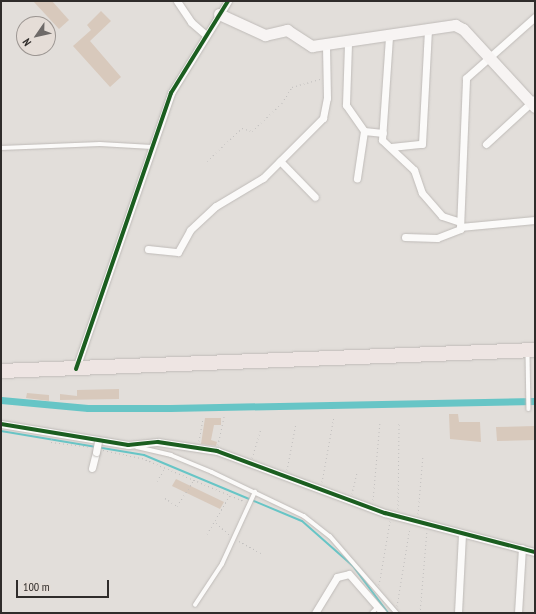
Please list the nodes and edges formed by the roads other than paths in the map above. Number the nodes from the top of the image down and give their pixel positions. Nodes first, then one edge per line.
1 (177, 1) edge
2 (228, 1) edge
3 (219, 14) junction
4 (535, 17) edge
5 (428, 31) junction
6 (206, 35) junction
7 (389, 37) junction
8 (348, 44) junction
9 (326, 47) junction
10 (489, 57) junction
11 (534, 103) edge
12 (364, 131) junction
13 (383, 133) junction
14 (486, 144) dead end
15 (152, 147) junction
16 (391, 147) junction
17 (1, 148) edge
18 (280, 161) junction
19 (357, 178) dead end
20 (315, 198) dead end
21 (535, 220) edge
22 (460, 224) junction
23 (406, 237) dead end
24 (148, 248) dead end
25 (532, 350) edge
26 (76, 369) junction
27 (1, 371) edge
28 (529, 409) dead end
29 (1, 424) edge
30 (158, 442) junction
31 (128, 445) junction
32 (97, 446) junction
33 (158, 451) junction
34 (92, 468) dead end
35 (255, 492) junction
36 (462, 535) junction
37 (522, 548) junction
38 (535, 552) edge
39 (194, 605) dead end
40 (378, 607) junction
41 (396, 612) edge
42 (314, 613) edge
43 (372, 613) edge
44 (383, 613) edge
45 (458, 613) edge
46 (518, 613) edge

1 - 6 street
2 - 3 street
3 - 6 street
3 - 9 street
4 - 10 street
5 - 7 street
5 - 10 street
5 - 16 street
6 - 15 street
7 - 8 street
7 - 13 street
8 - 9 street
8 - 12 street
9 - 18 street
10 - 11 street
10 - 22 street
11 - 14 street
12 - 13 street
12 - 19 street
13 - 16 street
15 - 17 lane
15 - 26 street
16 - 22 street
18 - 20 street
18 - 24 street
21 - 22 street
22 - 23 street
25 - 26 highway
25 - 28 lane
26 - 27 highway
29 - 32 street
30 - 31 street
30 - 33 lane
30 - 36 street
31 - 32 street
31 - 33 lane
32 - 34 street
33 - 35 lane
35 - 39 lane
35 - 41 lane
36 - 37 street
36 - 45 street
37 - 38 street
37 - 46 street
40 - 42 street
40 - 43 lane
40 - 44 street

